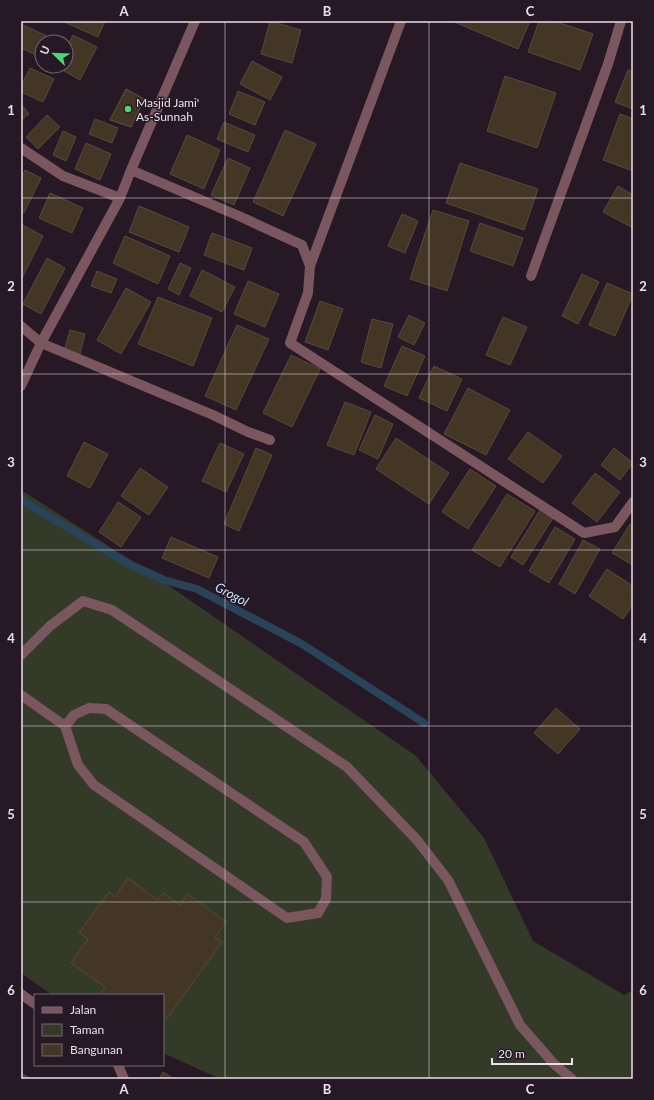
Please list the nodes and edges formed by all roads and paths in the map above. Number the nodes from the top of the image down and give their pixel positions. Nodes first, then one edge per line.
1 (196, 21) edge
2 (401, 21) edge
3 (621, 21) edge
4 (21, 148) edge
5 (131, 170) junction
6 (120, 198) junction
7 (310, 266) junction
8 (532, 276) dead end
9 (21, 326) edge
10 (41, 343) junction
11 (21, 386) edge
12 (270, 440) dead end
13 (633, 502) edge
14 (21, 655) edge
15 (21, 695) edge
16 (65, 726) junction
17 (21, 994) edge
18 (34, 1003) edge
19 (118, 1066) edge
20 (124, 1079) edge
21 (572, 1079) edge

1 - 5 street
2 - 7 street
3 - 8 street
4 - 6 street
5 - 6 street
5 - 7 street
6 - 10 street
7 - 13 street
9 - 10 street
10 - 11 street
10 - 12 street
14 - 21 street
15 - 16 street
16 - 16 street
17 - 18 street
19 - 20 street

